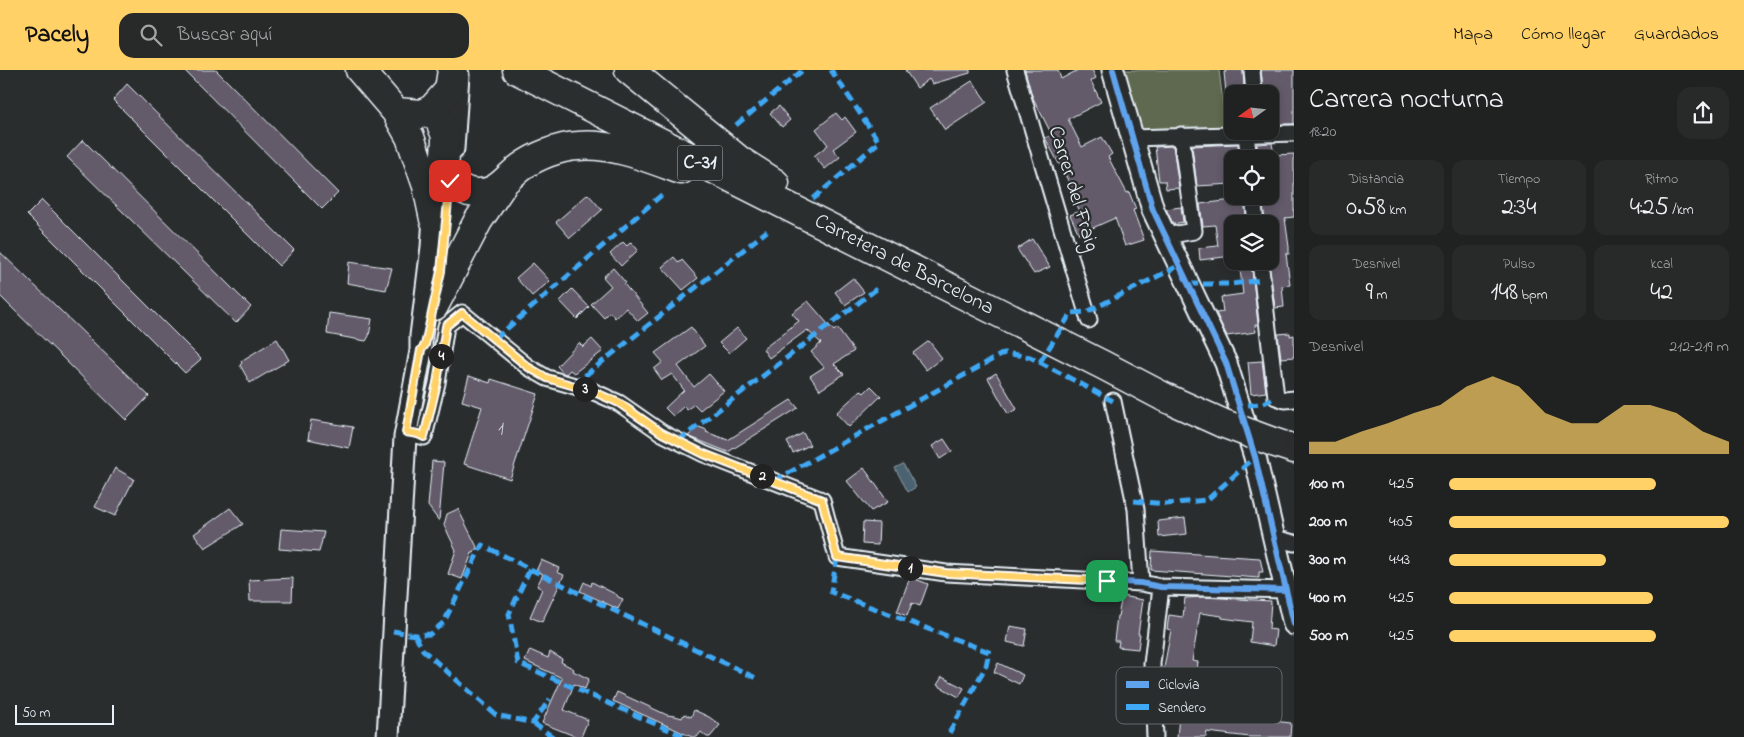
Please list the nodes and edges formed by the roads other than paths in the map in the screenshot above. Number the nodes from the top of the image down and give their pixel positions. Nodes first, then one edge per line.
1 (360, 70) edge
2 (444, 70) edge
3 (452, 70) edge
4 (459, 70) edge
5 (518, 70) edge
6 (629, 70) edge
7 (1015, 70) edge
8 (1113, 70) edge
9 (1252, 70) edge
10 (1253, 85) edge
11 (441, 110) junction
12 (396, 112) junction
13 (1279, 133) edge
14 (1294, 133) edge
15 (1224, 134) edge
16 (1181, 135) junction
17 (1132, 138) junction
18 (450, 181) junction
19 (503, 184) junction
20 (434, 218) junction
21 (1166, 236) junction
22 (883, 254) junction
23 (1261, 270) edge
24 (434, 306) junction
25 (1089, 320) dead end
26 (421, 350) junction
27 (1294, 399) edge
28 (1113, 401) dead end
29 (406, 432) junction
30 (1284, 446) edge
31 (1284, 540) edge
32 (1142, 583) junction
33 (1161, 587) junction
34 (1286, 590) junction
35 (1294, 624) edge
36 (1152, 667) edge
37 (1155, 724) edge
38 (388, 737) edge
39 (1156, 737) edge

1 - 12 highway
2 - 11 street
3 - 11 highway
4 - 18 street
5 - 22 highway, Carretera de Barcelona / C-31
6 - 22 highway
7 - 25 street, Carrer del Fraig
8 - 17 street
9 - 10 street
11 - 12 highway
11 - 18 highway
11 - 20 street
12 - 20 highway
13 - 14 street
15 - 16 street
16 - 17 street
16 - 21 street
17 - 21 street
18 - 19 highway
18 - 24 street
19 - 22 highway
19 - 24 highway
20 - 26 street
21 - 31 street
22 - 30 highway, Carretera de Barcelona / C-31, bridge
23 - 27 street
24 - 26 street
26 - 29 street
28 - 32 street
29 - 32 street
29 - 38 street
31 - 34 street
32 - 33 street
33 - 34 street
33 - 36 street
34 - 35 street
37 - 39 street

